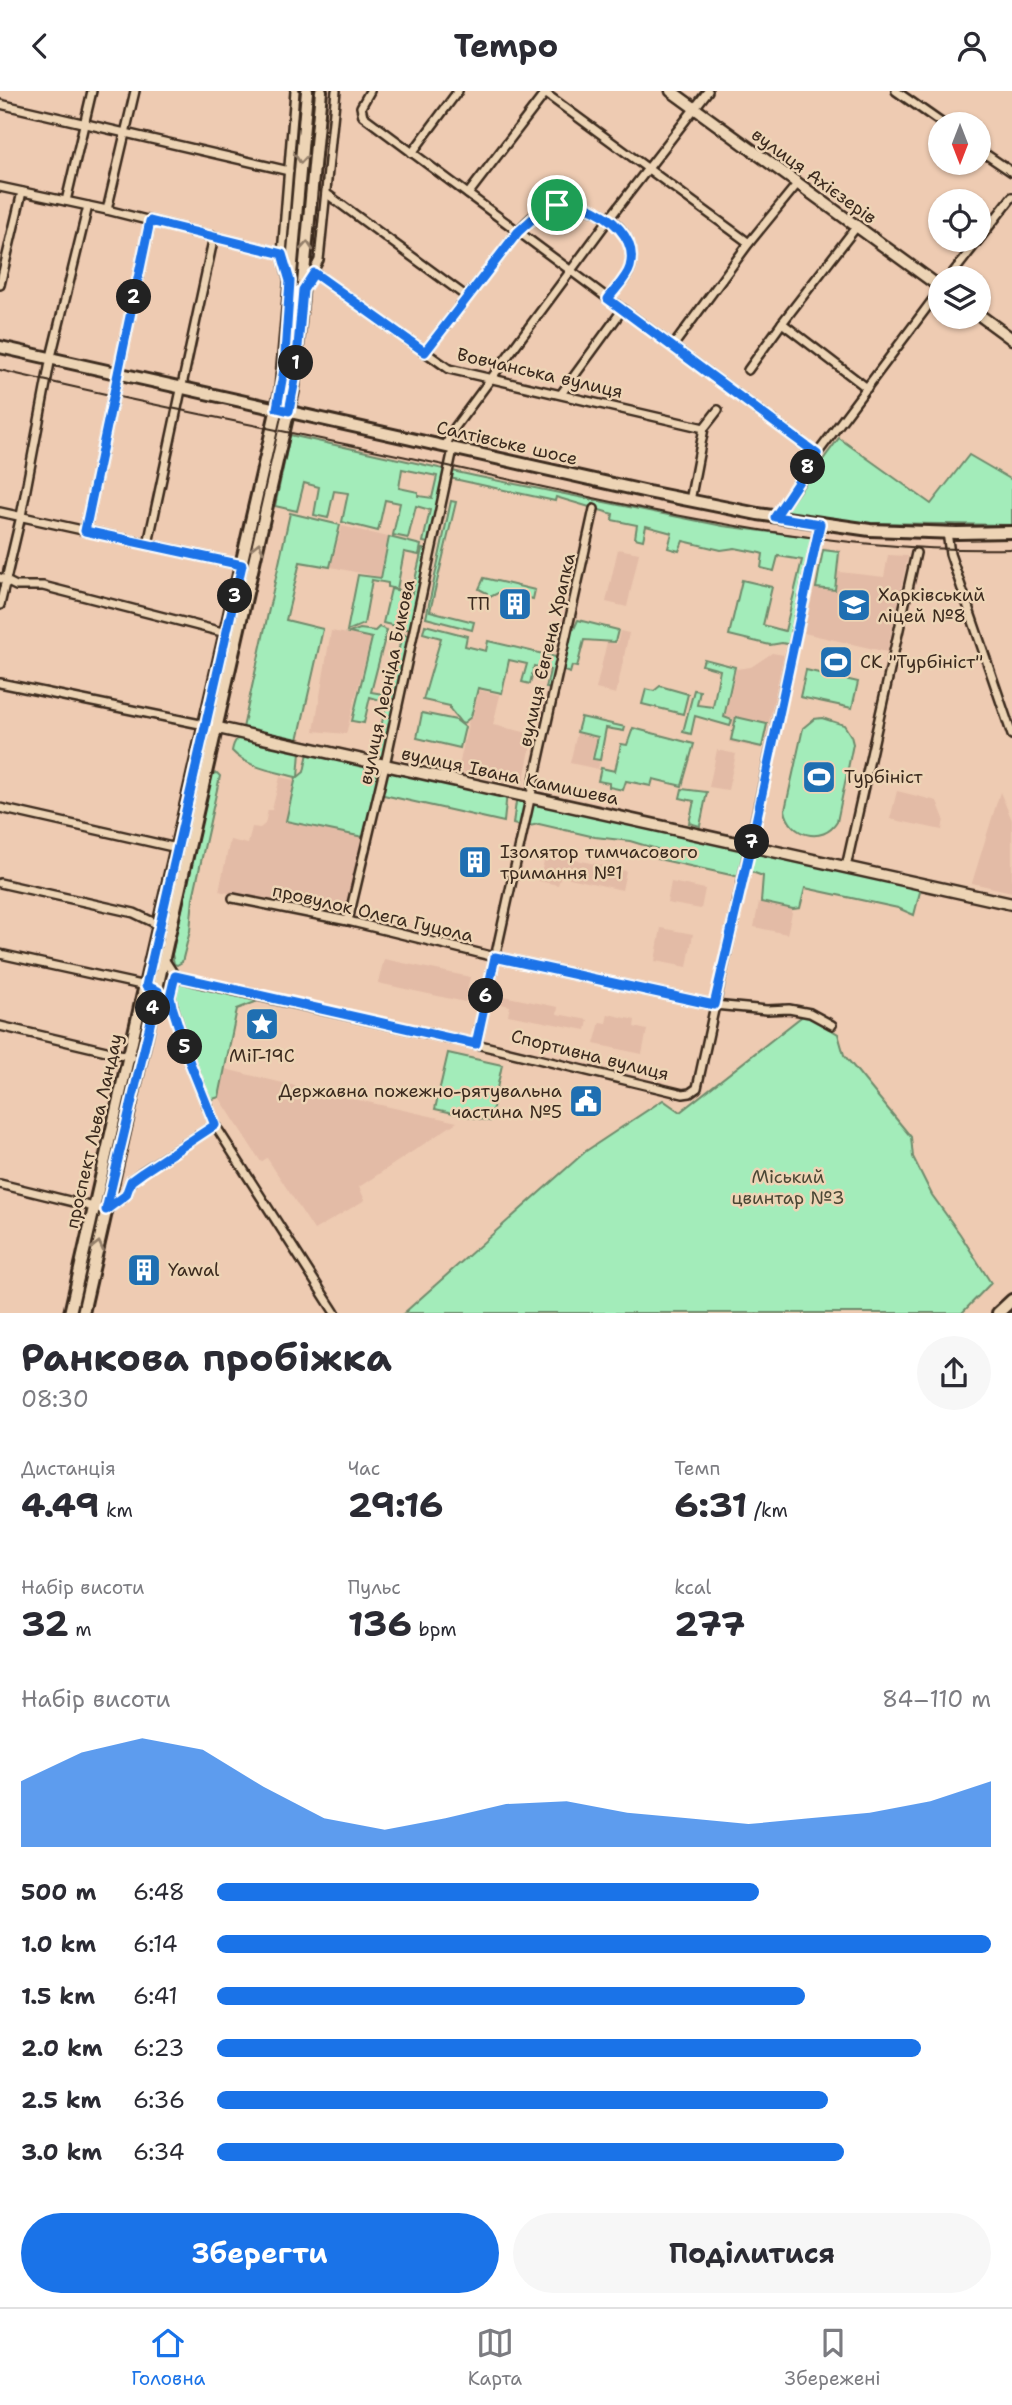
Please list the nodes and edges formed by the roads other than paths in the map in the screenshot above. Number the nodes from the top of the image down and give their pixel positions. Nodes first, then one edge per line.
1 (92, 91) edge
2 (135, 91) edge
3 (295, 91) edge
4 (307, 91) edge
5 (321, 91) edge
6 (336, 91) edge
7 (370, 91) edge
8 (458, 91) edge
9 (671, 91) edge
10 (708, 91) edge
11 (896, 91) edge
12 (546, 92) edge
13 (0, 104) edge
14 (695, 108) junction
15 (928, 113) edge
16 (84, 124) junction
17 (125, 134) junction
18 (412, 153) junction
19 (991, 158) edge
20 (647, 170) junction
21 (289, 171) junction
22 (1012, 172) edge
23 (798, 183) junction
24 (0, 187) edge
25 (22, 192) junction
26 (327, 194) junction
27 (468, 194) junction
28 (1012, 197) edge
29 (66, 201) junction
30 (88, 206) junction
31 (107, 210) junction
32 (609, 219) junction
33 (150, 221) junction
34 (857, 226) junction
35 (518, 232) junction
36 (214, 236) junction
37 (749, 243) junction
38 (282, 254) junction
39 (958, 266) edge
40 (571, 270) junction
41 (314, 273) junction
42 (928, 279) edge
43 (290, 281) junction
44 (0, 285) edge
45 (303, 290) junction
46 (467, 297) junction
47 (608, 299) junction
48 (928, 304) edge
49 (623, 309) junction
50 (782, 323) junction
51 (991, 324) edge
52 (1012, 339) edge
53 (673, 346) junction
54 (0, 347) edge
55 (425, 352) junction
56 (51, 357) junction
57 (748, 370) dead end
58 (117, 372) junction
59 (491, 379) junction
60 (181, 386) junction
61 (867, 388) junction
62 (561, 394) junction
63 (283, 409) junction
64 (719, 410) dead end
65 (704, 428) junction
66 (449, 448) junction
67 (817, 454) junction
68 (690, 501) junction
69 (594, 509) dead end
70 (0, 512) edge
71 (21, 516) junction
72 (775, 517) junction
73 (820, 524) junction
74 (85, 531) junction
75 (1012, 531) edge
76 (947, 532) junction
77 (148, 544) junction
78 (916, 553) dead end
79 (242, 565) junction
80 (3, 580) edge
81 (0, 605) edge
82 (226, 633) junction
83 (0, 683) edge
84 (211, 726) junction
85 (1012, 735) edge
86 (385, 765) junction
87 (531, 797) junction
88 (0, 808) edge
89 (751, 845) junction
90 (177, 848) junction
91 (846, 867) junction
92 (0, 883) edge
93 (233, 898) dead end
94 (1012, 904) edge
95 (348, 921) junction
96 (159, 925) junction
97 (0, 954) edge
98 (495, 957) junction
99 (164, 959) junction
100 (175, 976) junction
101 (146, 986) junction
102 (158, 991) junction
103 (170, 997) junction
104 (714, 1005) junction
105 (832, 1025) dead end
106 (0, 1026) edge
107 (476, 1044) junction
108 (129, 1057) junction
109 (141, 1060) junction
110 (215, 1125) junction
111 (0, 1184) edge
112 (94, 1207) junction
113 (106, 1210) junction
114 (1012, 1300) edge
115 (70, 1313) edge
116 (83, 1313) edge
117 (335, 1313) edge
118 (998, 1313) edge

1 - 16 street
2 - 17 street
3 - 21 street
4 -> 43 main road, проспект Льва Ландау
45 -> 5 main road, проспект Льва Ландау
6 - 26 street
7 - 18 street
8 - 18 street
9 - 14 street, вулиця Ахієзерів
10 - 14 street, вулиця Леоніда Бикова
11 - 15 street
12 - 20 street
12 - 27 street
13 - 16 street
14 - 20 street, вулиця Леоніда Бикова
14 - 23 street, вулиця Ахієзерів
16 - 17 street
16 - 29 street
17 - 21 street
17 - 31 street
18 - 27 street
19 - 22 street
20 - 32 street, вулиця Леоніда Бикова
20 - 37 street
21 - 38 street
23 - 34 street, вулиця Ахієзерів
23 - 37 street
24 - 25 street
25 - 29 street
25 - 44 street
26 - 41 street
26 - 46 street
27 - 35 street
28 - 39 street
29 - 30 street
30 - 31 street
30 - 56 street
31 - 33 street
32 - 35 street
32 - 40 street, вулиця Леоніда Бикова
32 - 47 street
33 - 36 street
33 - 58 street
34 - 42 street, вулиця Ахієзерів
34 - 50 street
35 - 40 street
35 - 46 street
36 - 38 street
36 - 60 street
37 - 53 street
38 - 43 street
40 - 47 street
40 - 59 street, вулиця Леоніда Бикова
41 - 45 street
41 - 55 street, Вовчанська вулиця
43 - 63 main road, проспект Льва Ландау
45 - 63 main road, проспект Льва Ландау
46 - 55 street
47 - 49 street
48 - 61 street
49 - 53 street
49 - 62 street
50 - 57 street
50 - 61 street
51 - 52 street
53 - 67 street
54 - 56 main road, Салтівське шосе
55 - 59 street, Вовчанська вулиця
56 - 58 main road, Салтівське шосе
56 - 71 street
58 - 60 main road, Салтівське шосе
58 - 74 street
59 - 62 street, Вовчанська вулиця
59 - 66 street, вулиця Леоніда Бикова
60 - 63 main road, Салтівське шосе
60 - 77 street
61 - 67 street
62 - 65 street, Вовчанська вулиця
63 - 66 main road, Салтівське шосе
63 - 79 main road, проспект Льва Ландау
84 -> 63 main road, проспект Льва Ландау
64 - 65 street
65 - 68 street
66 - 68 main road, Салтівське шосе
66 - 86 street, вулиця Леоніда Бикова
67 - 72 street
68 - 72 main road, Салтівське шосе
69 - 87 street, вулиця Євгена Храпка
70 - 71 street
71 - 74 street
71 - 80 street
72 - 73 main road, Салтівське шосе
73 - 76 main road, Салтівське шосе
73 - 89 street
74 - 77 street
75 - 76 main road, Салтівське шосе
76 - 85 street
77 - 79 street
78 - 91 street
79 - 82 main road, проспект Льва Ландау
80 - 81 street
80 - 82 street
82 - 84 main road, проспект Льва Ландау
83 - 84 street, вулиця Івана Камишева
84 - 86 street, вулиця Івана Камишева
84 - 90 main road, проспект Льва Ландау
84 - 99 main road, проспект Льва Ландау
86 - 87 street, вулиця Івана Камишева
86 - 95 street, вулиця Леоніда Бикова
87 - 89 street, вулиця Івана Камишева
87 - 98 street, вулиця Євгена Храпка
88 - 90 street
89 - 91 street, вулиця Івана Камишева
89 - 104 street
90 - 96 main road, проспект Льва Ландау
91 - 94 street, вулиця Івана Камишева
92 - 96 street
93 - 95 street, провулок Олега Гуцола
95 - 98 street, провулок Олега Гуцола
96 - 101 main road, проспект Льва Ландау
97 - 101 street
98 - 104 street, провулок Олега Гуцола
98 - 107 street, вулиця Євгена Храпка
99 - 100 street
99 - 102 main road, проспект Льва Ландау
100 - 103 street
100 - 107 street, Спортивна вулиця
101 - 102 street
101 - 108 main road, проспект Льва Ландау
102 - 103 street
102 - 109 main road, проспект Льва Ландау
103 - 110 street
104 - 105 street, провулок Олега Гуцола
104 - 107 street, Спортивна вулиця
106 - 108 street
108 - 109 street
108 - 112 main road, проспект Льва Ландау
109 - 113 main road, проспект Льва Ландау
110 - 113 street
110 - 117 street
111 - 112 street
112 - 113 street
112 - 115 main road, проспект Льва Ландау
116 -> 113 main road, проспект Льва Ландау
114 - 118 main road

